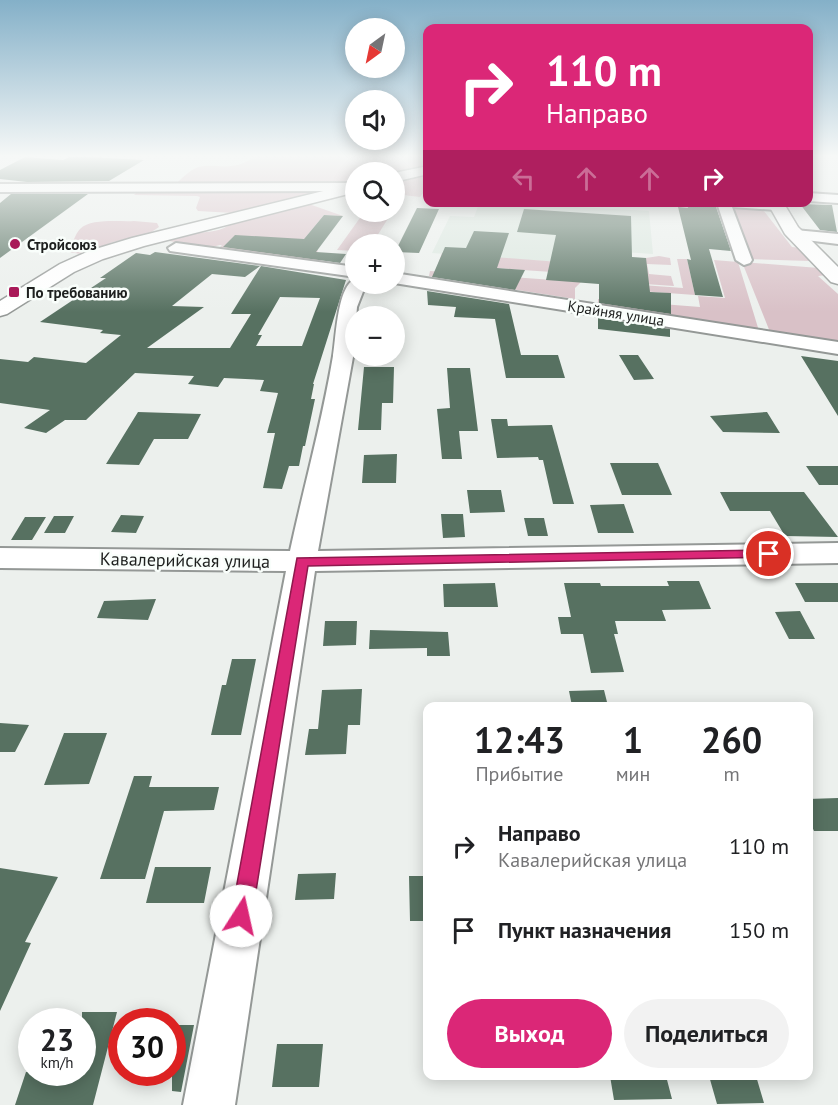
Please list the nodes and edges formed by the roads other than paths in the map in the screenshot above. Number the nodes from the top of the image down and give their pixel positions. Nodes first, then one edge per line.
1 (271, 209) edge
2 (724, 209) edge
3 (779, 209) edge
4 (795, 235) junction
5 (838, 239) edge
6 (176, 248) dead end
7 (744, 260) dead end
8 (830, 266) edge
9 (345, 271) edge
10 (838, 278) edge
11 (405, 280) edge
12 (353, 294) edge
13 (0, 310) edge
14 (838, 348) edge
15 (838, 553) edge
16 (0, 558) edge
17 (302, 561) junction
18 (208, 1105) edge

1 - 13 main road
2 - 7 street
3 - 4 main road
4 - 5 street
4 - 8 main road
6 - 9 street
8 - 10 main road
11 - 14 street, Крайняя улица
12 - 17 street
15 - 17 street, Кавалерийская улица
16 - 17 street, Кавалерийская улица
17 - 18 street

